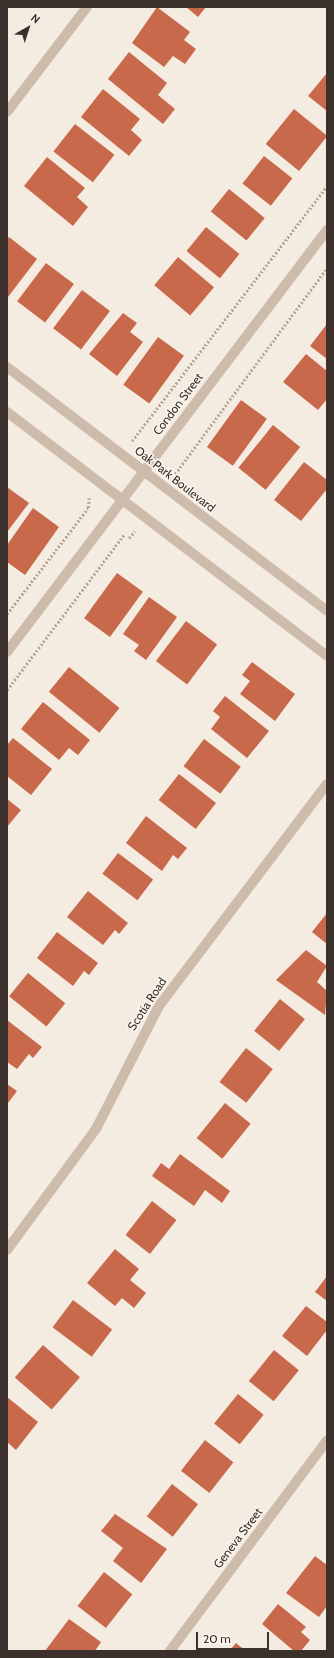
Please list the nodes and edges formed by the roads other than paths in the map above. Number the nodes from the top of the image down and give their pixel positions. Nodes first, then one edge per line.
1 (87, 7) edge
2 (7, 112) edge
3 (327, 230) edge
4 (7, 367) edge
5 (7, 412) edge
6 (144, 472) junction
7 (122, 500) junction
8 (327, 611) edge
9 (7, 652) edge
10 (327, 656) edge
11 (327, 784) edge
12 (7, 1250) edge
13 (327, 1440) edge
14 (170, 1651) edge

1 - 2 street
3 - 6 street, Condon Street
4 - 6 street, Oak Park Boulevard
5 - 7 street
6 - 7 street, Condon Street
6 - 8 street, Oak Park Boulevard
7 - 9 street, Condon Street
7 - 10 street
11 - 12 street, Scotia Road
13 - 14 street, Geneva Street

